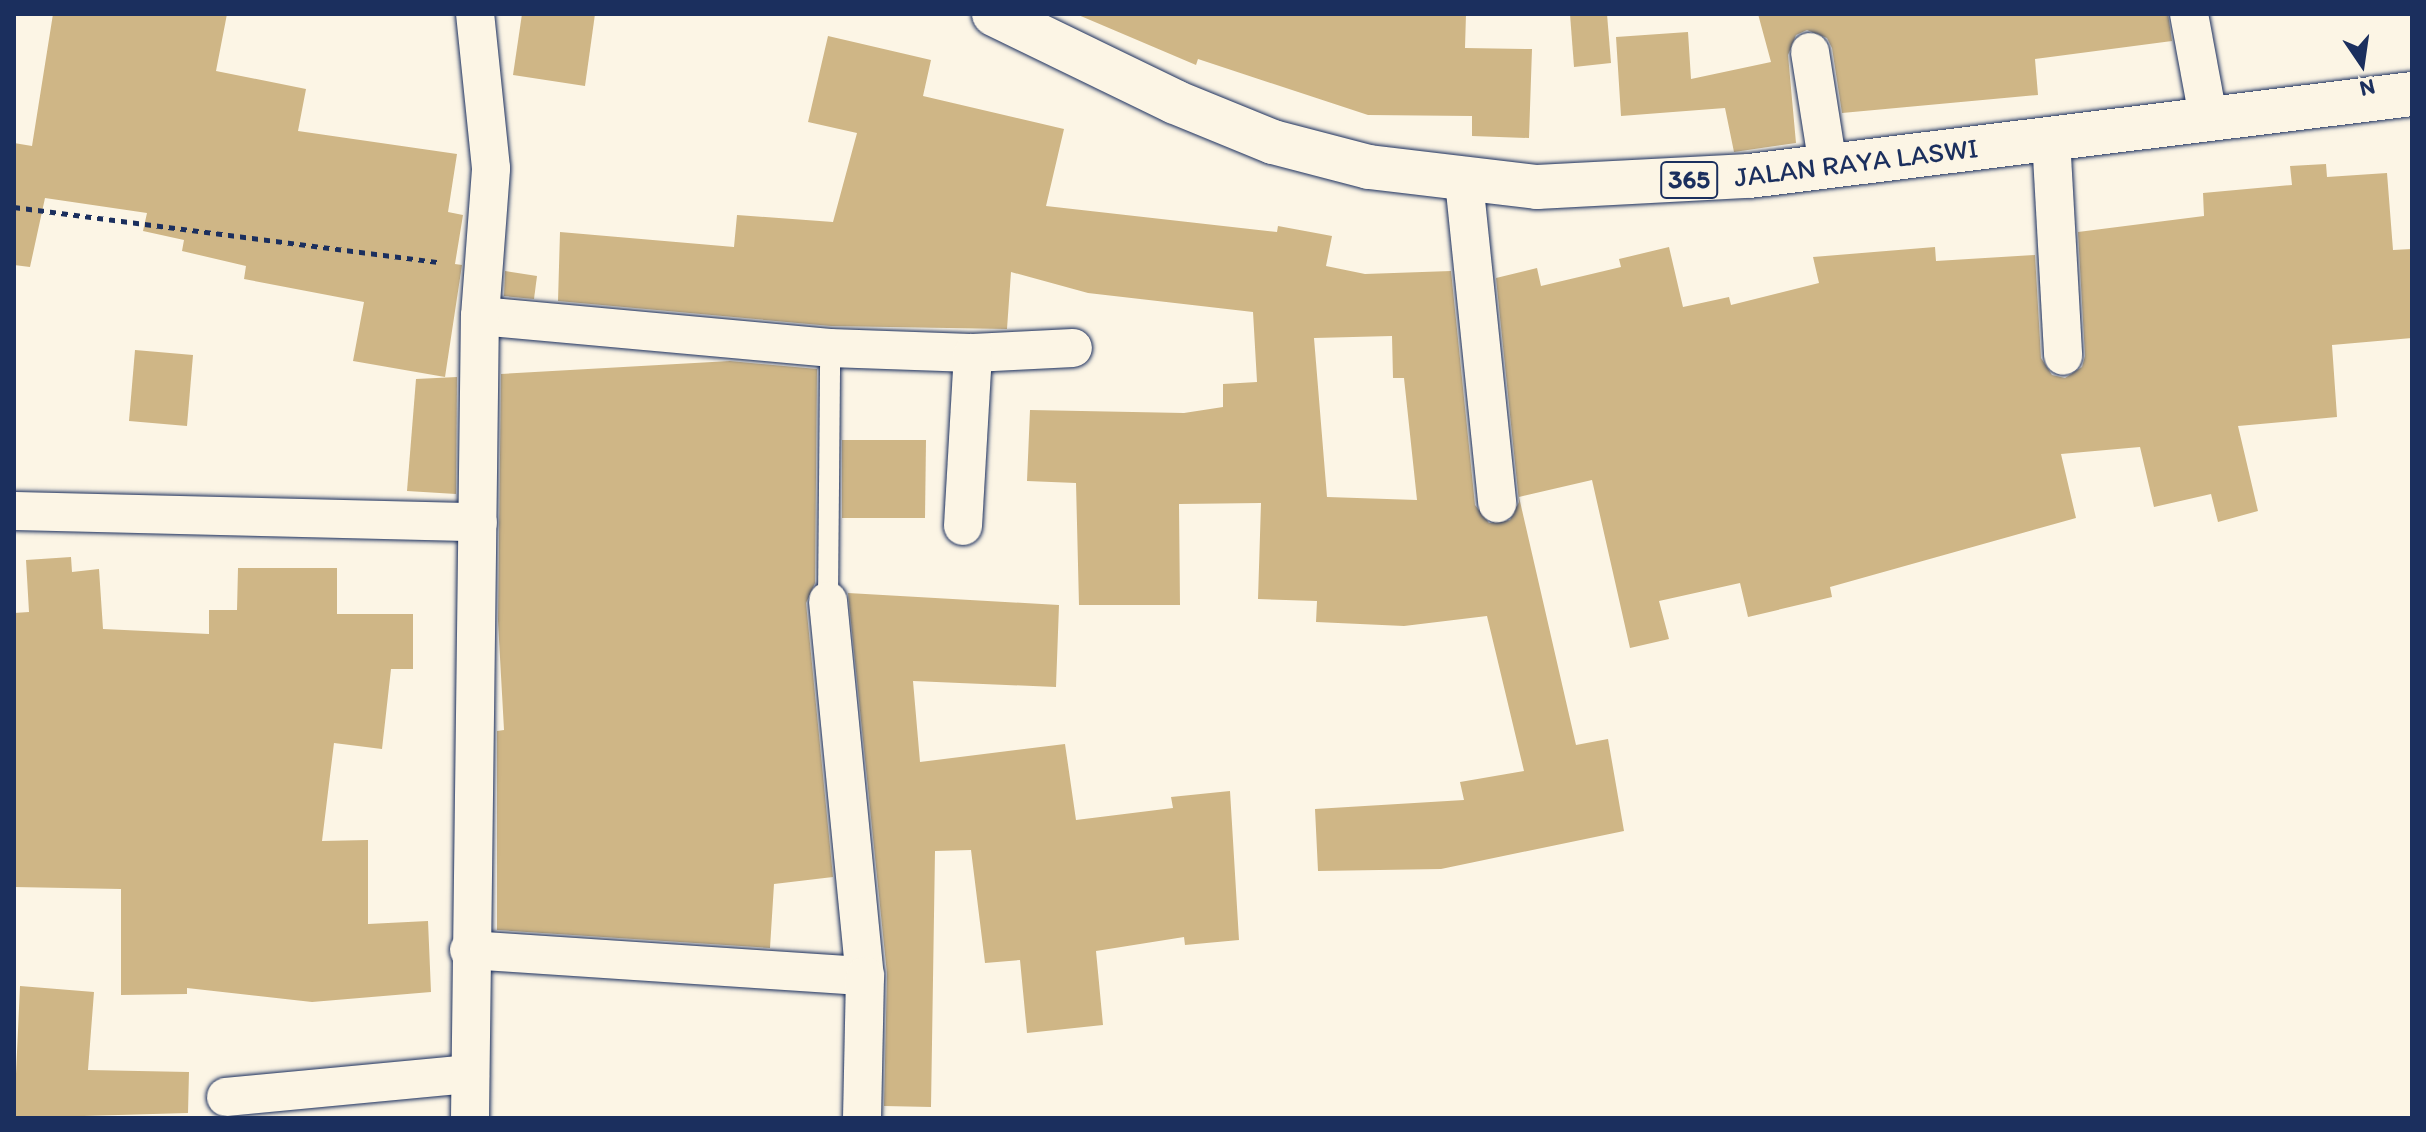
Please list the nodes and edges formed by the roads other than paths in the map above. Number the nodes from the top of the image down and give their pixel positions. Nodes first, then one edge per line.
1 (475, 14) edge
2 (994, 14) edge
3 (2189, 14) edge
4 (1810, 52) dead end
5 (2412, 94) edge
6 (2208, 117) junction
7 (2051, 138) junction
8 (1828, 166) junction
9 (1464, 181) junction
10 (480, 316) junction
11 (830, 348) junction
12 (1073, 348) dead end
13 (973, 353) junction
14 (2063, 356) dead end
15 (1497, 503) dead end
16 (14, 511) edge
17 (478, 522) junction
18 (963, 526) dead end
19 (828, 601) joint
20 (469, 950) junction
21 (865, 976) junction
22 (470, 1074) junction
23 (226, 1097) dead end
24 (470, 1118) edge
25 (862, 1118) edge

1 - 10 street
2 - 9 main road, JALAN RAYA LASWI / 365
3 - 6 street
4 - 8 street
5 - 6 main road, JALAN RAYA LASWI / 365
6 - 7 main road, JALAN RAYA LASWI / 365
7 - 8 main road, JALAN RAYA LASWI / 365
7 - 14 street
8 - 9 main road, JALAN RAYA LASWI / 365
9 - 15 street
10 - 11 street
10 - 17 street
11 - 13 street
11 - 19 lane
12 - 13 street
13 - 18 street
16 - 17 street
17 - 20 street
19 - 21 street
20 - 21 street
20 - 22 street
21 - 25 street
22 - 23 street
22 - 24 street

